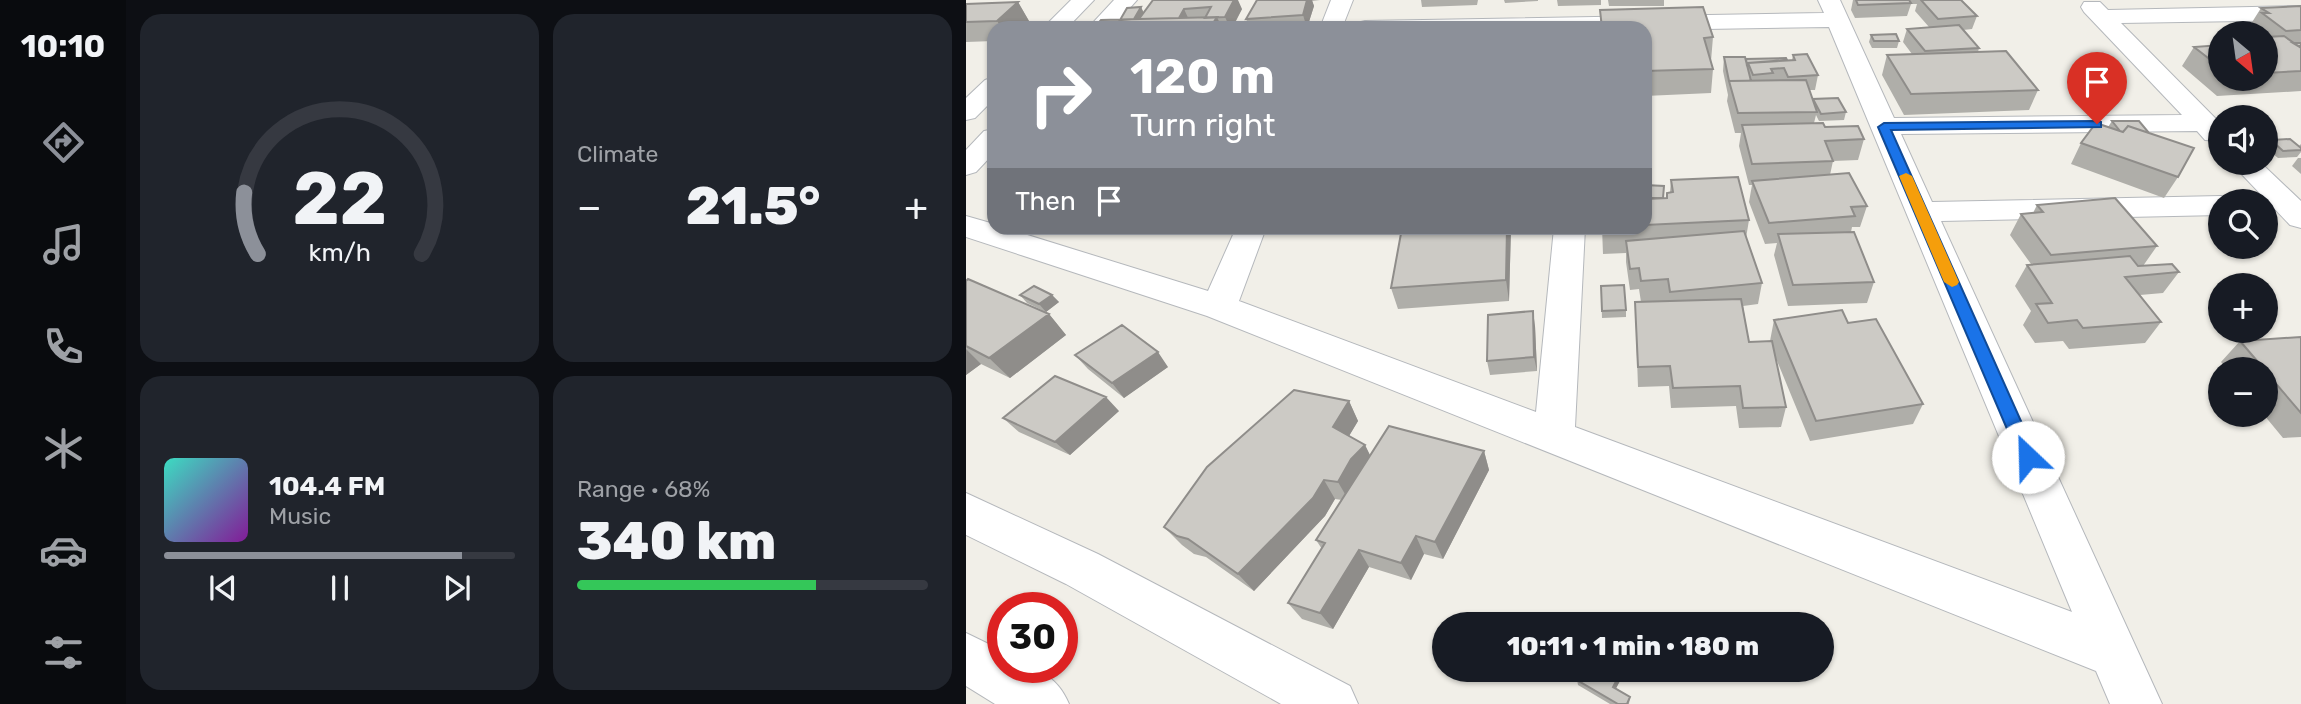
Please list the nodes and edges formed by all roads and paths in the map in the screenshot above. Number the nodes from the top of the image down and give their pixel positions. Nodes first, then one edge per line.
1 (1083, 0) edge
2 (1126, 0) edge
3 (1342, 0) edge
4 (2094, 8) edge
5 (1833, 10) edge
6 (2301, 13) edge
7 (1061, 21) edge
8 (1106, 21) edge
9 (1334, 21) edge
10 (1652, 22) edge
11 (987, 92) edge
12 (966, 112) edge
13 (1884, 127) junction
14 (2208, 127) edge
15 (2208, 131) edge
16 (987, 144) edge
17 (966, 166) edge
18 (2255, 175) edge
19 (2208, 205) edge
20 (2284, 208) edge
21 (1921, 212) junction
22 (966, 226) edge
23 (987, 233) edge
24 (994, 235) edge
25 (1248, 235) edge
26 (1569, 235) edge
27 (1219, 307) junction
28 (1554, 436) junction
29 (966, 513) edge
30 (2114, 653) junction
31 (966, 658) edge
32 (1043, 704) edge
33 (1332, 704) edge
34 (2136, 704) edge

1 - 7 street
2 - 8 street
3 - 9 street
4 - 6 street
4 - 14 street
5 - 10 street
5 - 13 street
11 - 12 street
13 - 15 street
13 - 21 street
16 - 17 street
18 - 20 street
19 - 21 street
21 - 30 street
22 - 23 street
24 - 27 street
25 - 27 street
26 - 28 street
27 - 28 street
28 - 30 street
29 - 33 street
30 - 34 street
31 - 32 street

